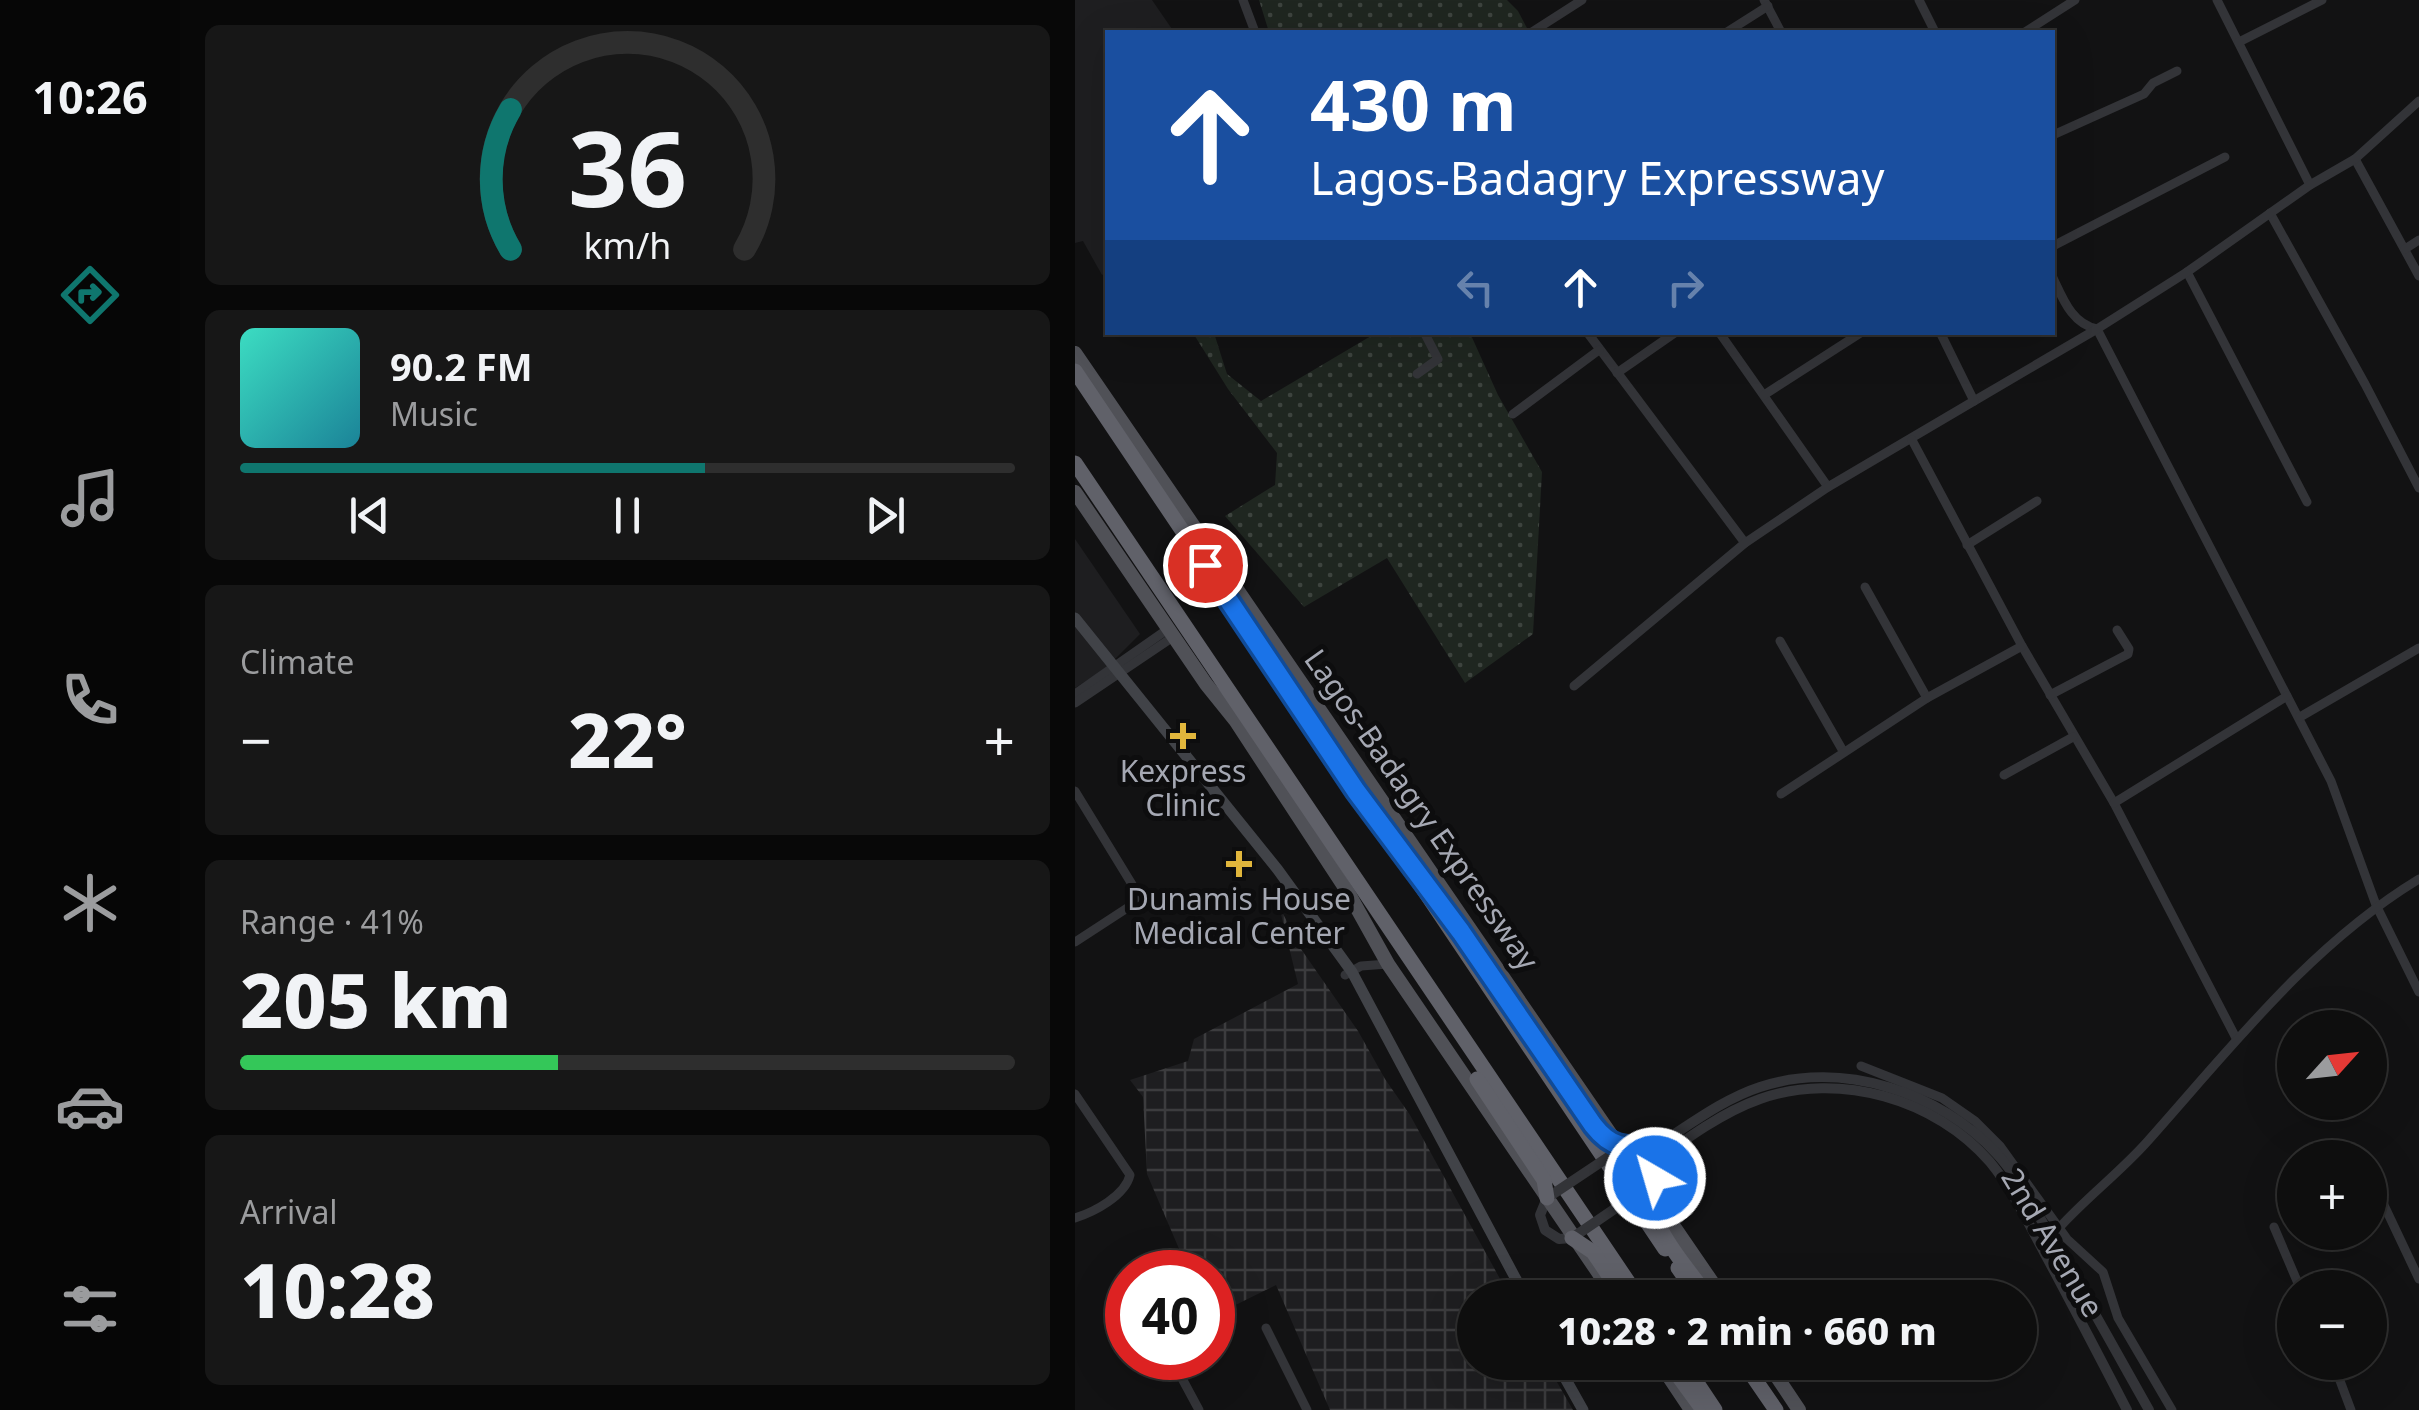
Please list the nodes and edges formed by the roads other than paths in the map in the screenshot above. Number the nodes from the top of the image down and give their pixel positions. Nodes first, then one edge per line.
1 (1243, 0) edge
2 (1582, 0) edge
3 (1919, 0) edge
4 (2075, 0) edge
5 (2217, 0) edge
6 (2322, 0) edge
7 (1766, 3) edge
8 (1254, 30) edge
9 (1535, 30) edge
10 (1730, 30) edge
11 (1780, 30) edge
12 (1934, 30) edge
13 (2028, 30) edge
14 (2239, 42) junction
15 (2177, 71) dead end
16 (2419, 101) edge
17 (2055, 134) edge
18 (2225, 158) dead end
19 (2355, 159) junction
20 (2310, 185) junction
21 (2270, 213) junction
22 (2419, 240) edge
23 (2055, 245) edge
24 (2405, 249) junction
25 (2187, 272) junction
26 (2419, 276) edge
27 (2055, 282) edge
28 (2097, 330) junction
29 (1426, 335) edge
30 (1589, 335) edge
31 (1672, 335) edge
32 (1721, 335) edge
33 (1857, 335) edge
34 (1942, 335) edge
35 (1599, 350) junction
36 (1075, 352) edge
37 (1075, 371) edge
38 (1617, 373) junction
39 (1417, 374) dead end
40 (1764, 396) junction
41 (1974, 400) junction
42 (1513, 414) dead end
43 (1911, 440) junction
44 (1075, 463) edge
45 (1829, 487) junction
46 (2419, 488) edge
47 (1075, 492) edge
48 (2037, 502) dead end
49 (2307, 502) dead end
50 (1745, 542) junction
51 (1967, 545) junction
52 (1865, 587) dead end
53 (1075, 618) edge
54 (1075, 628) edge
55 (2117, 630) dead end
56 (1171, 633) junction
57 (1780, 640) dead end
58 (2022, 646) junction
59 (2419, 648) edge
60 (1116, 672) junction
61 (1574, 686) dead end
62 (1075, 694) edge
63 (2050, 694) junction
64 (2287, 696) junction
65 (1927, 698) junction
66 (1075, 703) edge
67 (2299, 717) junction
68 (2073, 737) junction
69 (1843, 751) junction
70 (2004, 775) dead end
71 (1075, 791) edge
72 (1356, 791) junction
73 (1781, 794) dead end
74 (2114, 803) junction
75 (1325, 832) junction
76 (2419, 879) edge
77 (2375, 905) junction
78 (1075, 942) edge
79 (1384, 957) junction
80 (1349, 974) junction
81 (2419, 992) edge
82 (2235, 1038) junction
83 (1861, 1066) dead end
84 (1865, 1086) junction
85 (1075, 1094) edge
86 (1626, 1146) junction
87 (1647, 1151) junction
88 (1655, 1162) junction
89 (1651, 1184) junction
90 (1547, 1198) junction
91 (2387, 1212) edge
92 (1075, 1218) edge
93 (2274, 1227) dead end
94 (2059, 1228) junction
95 (1573, 1238) junction
96 (2292, 1270) edge
97 (1513, 1280) edge
98 (1603, 1280) edge
99 (1612, 1280) edge
100 (1627, 1280) edge
101 (1687, 1280) edge
102 (1697, 1280) edge
103 (1711, 1280) edge
104 (2419, 1280) edge
105 (1267, 1328) dead end
106 (1183, 1380) edge
107 (1569, 1380) edge
108 (1671, 1380) edge
109 (1681, 1380) edge
110 (1695, 1380) edge
111 (1755, 1380) edge
112 (1766, 1380) edge
113 (1779, 1380) edge
114 (2340, 1380) edge
115 (1199, 1410) edge
116 (1307, 1410) edge
117 (1585, 1410) edge
118 (1691, 1410) edge
119 (1703, 1410) edge
120 (1715, 1410) edge
121 (1776, 1410) edge
122 (1786, 1410) edge
123 (1799, 1410) edge
124 (2127, 1410) edge
125 (2149, 1410) edge
126 (2172, 1410) edge
127 (2351, 1410) edge

1 - 8 street
2 - 9 street
3 - 12 street
4 - 13 street
5 - 14 street
6 - 14 street
7 - 10 street
7 - 11 street
14 - 20 street
15 - 17 street
16 - 19 street
18 - 23 street
19 - 20 street
19 - 24 street
20 - 21 street
21 - 25 street
21 - 46 street
22 - 24 street
24 - 26 street
25 - 28 street
25 - 49 street
27 - 28 street
28 - 41 street
28 - 64 street
29 - 39 street
30 - 35 street
31 - 38 street
32 - 40 street
33 - 40 street
34 - 41 street
35 - 38 street
35 - 42 street
36 - 103 main road, Lagos-Badagry Expressway
37 - 72 highway, Lagos-Badagry Expressway
38 - 50 street
40 - 45 street
41 - 43 street
43 - 45 street
43 - 51 street
44 - 75 highway
45 - 50 street
47 - 56 main road
48 - 51 street
50 - 61 street
51 - 58 street
52 - 65 street
53 - 60 main road
54 - 60 main road
55 - 63 street
56 - 60 street
56 - 79 main road
57 - 69 street
58 - 63 street
58 - 65 street
59 - 67 street
60 - 62 street
60 - 66 street
60 - 80 main road
63 - 68 street
64 - 67 street
64 - 74 street
65 - 69 street
67 - 77 street
68 - 70 street
68 - 74 street
69 - 73 street
71 - 78 street
72 - 86 highway, bridge
72 - 101 highway, Lagos-Badagry Expressway
74 - 82 street
75 - 90 highway, bridge
75 - 100 highway
76 - 77 street
77 - 81 street
77 - 82 street
79 - 80 street
79 - 98 main road
80 - 97 main road
82 - 94 street
83 - 94 street
84 - 87 street, 2nd Avenue
84 - 88 street, 2nd Avenue
84 - 124 street, 2nd Avenue
84 - 125 street, 2nd Avenue
85 - 92 street
86 - 87 street
86 - 90 street, bridge
87 - 88 street
88 - 89 street
89 - 95 street, bridge
89 - 102 highway, bridge
90 - 95 street
91 - 104 street
93 - 96 street
94 - 126 street
95 - 99 highway, bridge
105 - 116 street
106 - 115 street
107 - 117 main road
108 - 118 main road
109 - 119 highway
110 - 120 highway
111 - 121 highway
112 - 122 highway
113 - 123 main road
114 - 127 street

